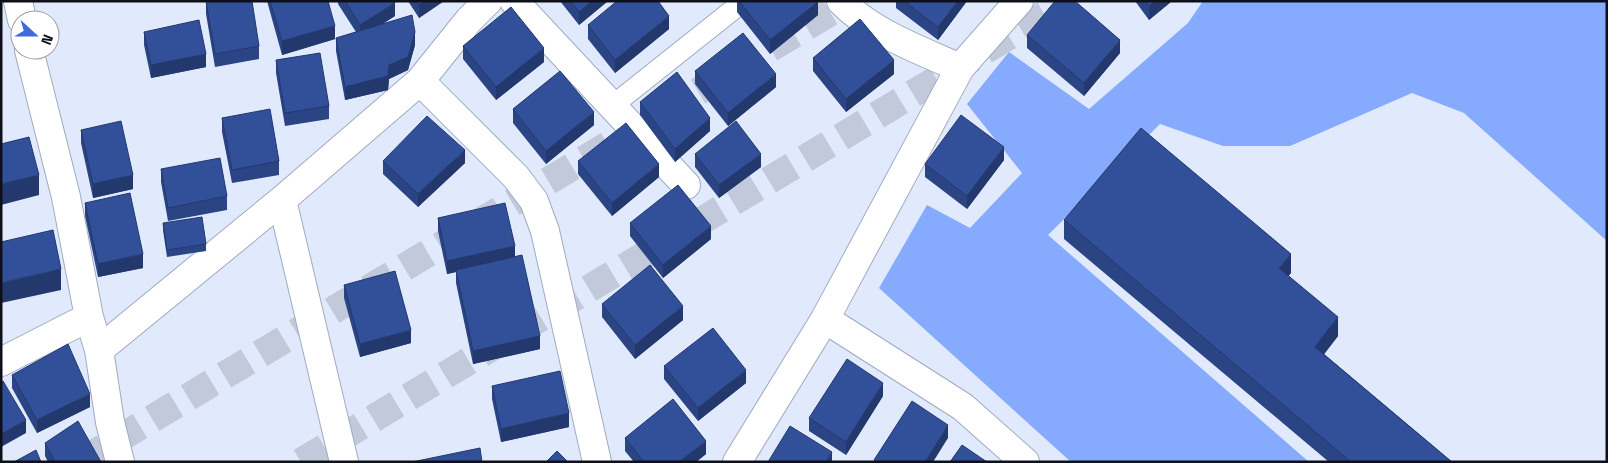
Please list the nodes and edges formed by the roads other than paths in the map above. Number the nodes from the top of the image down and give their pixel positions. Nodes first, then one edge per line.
1 (488, 1) edge
2 (514, 1) edge
3 (744, 1) edge
4 (841, 1) edge
5 (1019, 1) edge
6 (32, 60) edge
7 (960, 68) junction
8 (420, 81) junction
9 (612, 106) junction
10 (686, 185) dead end
11 (282, 200) junction
12 (89, 317) junction
13 (825, 319) junction
14 (99, 350) junction
15 (1, 362) edge
16 (120, 462) edge
17 (344, 462) edge
18 (597, 462) edge
19 (737, 462) edge
20 (1025, 462) edge

1 - 8 street
2 - 9 street
3 - 9 lane
4 - 7 street
5 - 7 street
6 - 12 street
7 - 13 street
8 - 11 street
8 - 18 street
9 - 10 street
11 - 14 street
11 - 17 street
12 - 14 street
12 - 15 street
13 - 19 street
13 - 20 street
14 - 16 street

